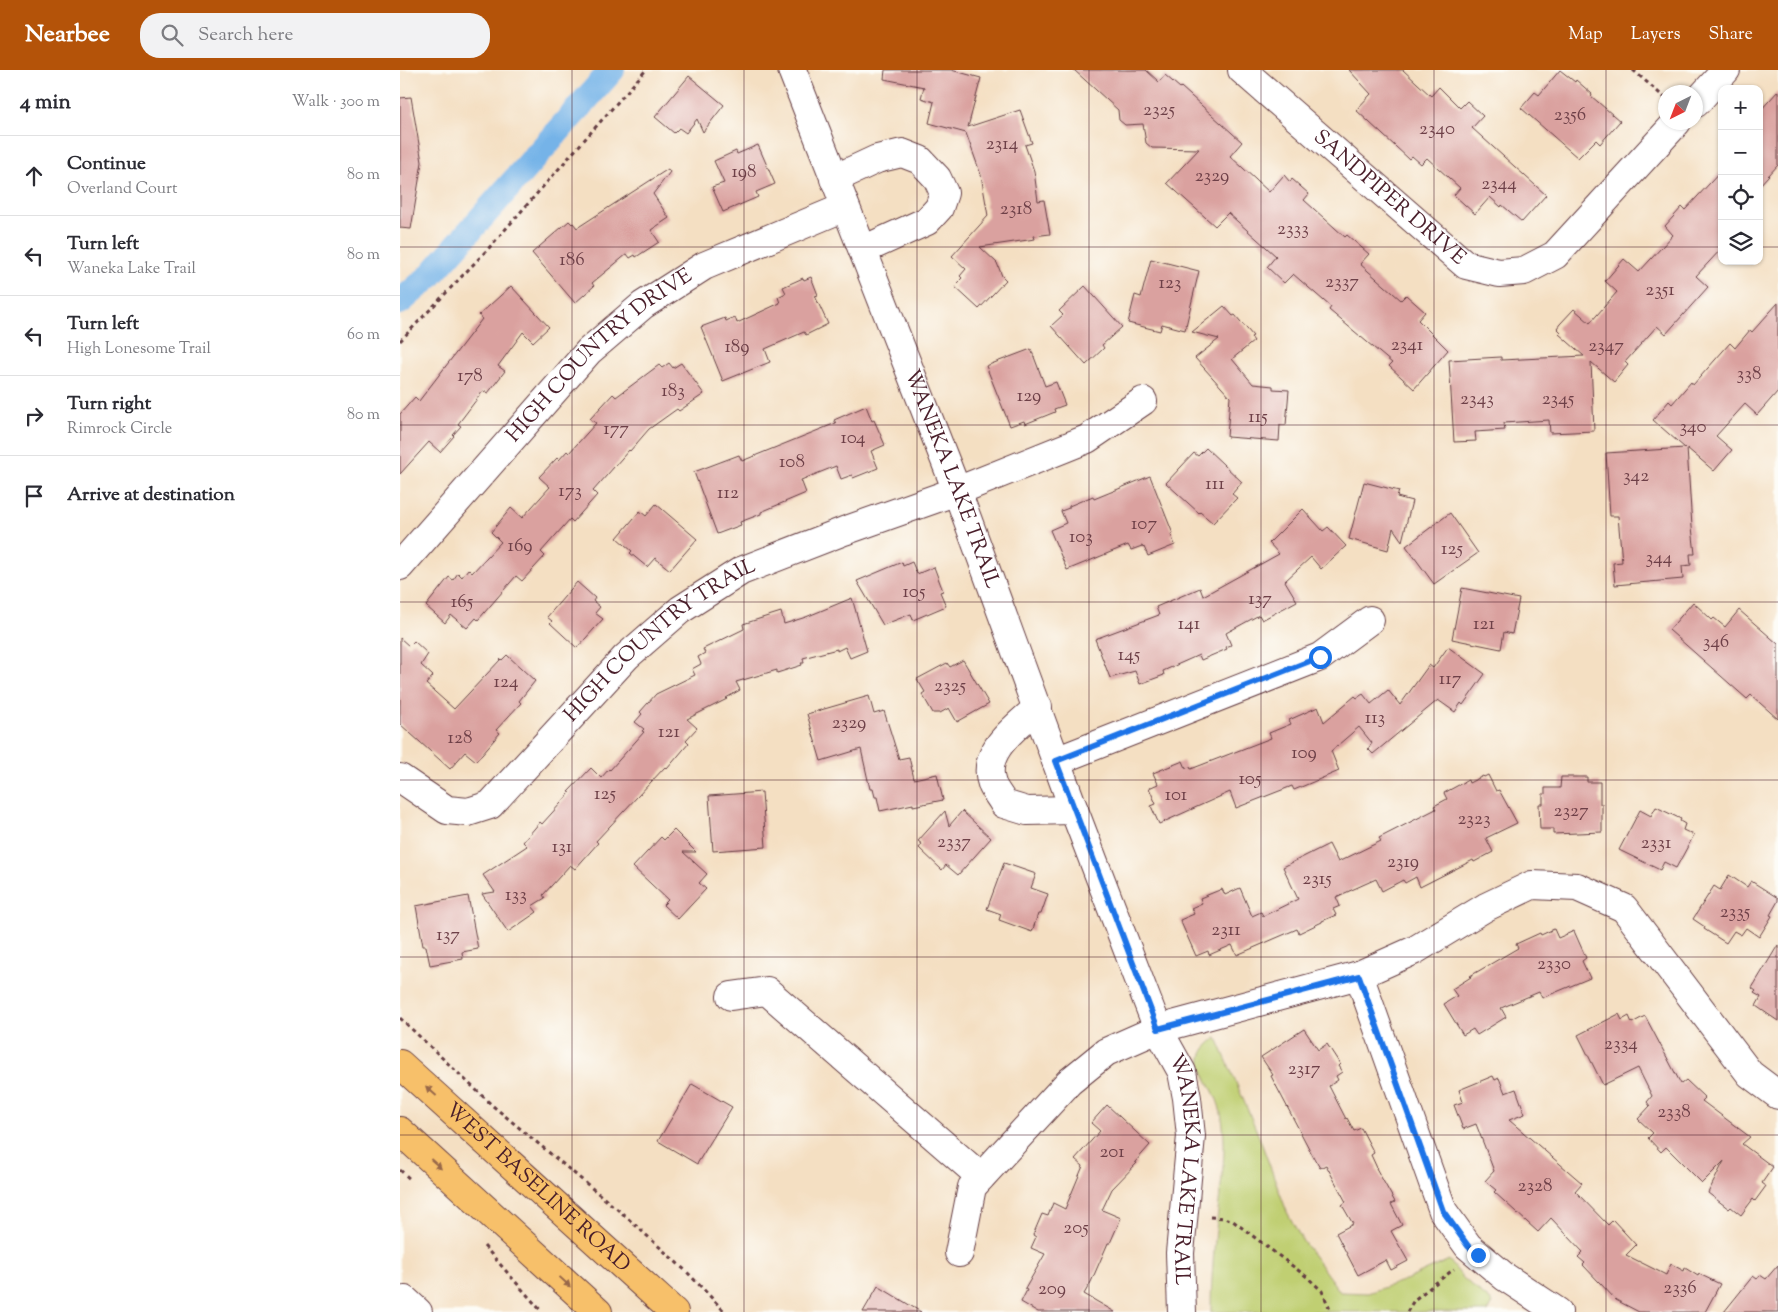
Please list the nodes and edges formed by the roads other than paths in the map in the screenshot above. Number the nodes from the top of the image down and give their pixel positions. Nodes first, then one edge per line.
1 (792, 70) edge
2 (1242, 70) edge
3 (1726, 70) edge
4 (1703, 95) edge
5 (1670, 130) edge
6 (834, 179) junction
7 (846, 206) junction
8 (863, 250) junction
9 (1143, 401) dead end
10 (958, 491) junction
11 (400, 566) edge
12 (1370, 620) dead end
13 (1038, 707) junction
14 (1056, 761) junction
15 (400, 778) edge
16 (1074, 810) junction
17 (1359, 976) junction
18 (731, 996) dead end
19 (1158, 1029) junction
20 (400, 1064) edge
21 (1778, 1095) edge
22 (400, 1131) edge
23 (981, 1177) junction
24 (960, 1253) dead end
25 (597, 1312) edge
26 (674, 1312) edge
27 (1182, 1312) edge
28 (1558, 1312) edge

1 - 6 street, WANEKA LAKE TRAIL
2 - 5 street, SANDPIPER DRIVE
3 - 4 street
6 - 7 street, WANEKA LAKE TRAIL
6 - 8 street
7 - 8 street, WANEKA LAKE TRAIL
7 - 11 street, HIGH COUNTRY DRIVE
8 - 10 street, WANEKA LAKE TRAIL
9 - 10 street, HIGH COUNTRY TRAIL
10 - 13 street, WANEKA LAKE TRAIL
10 - 15 street, HIGH COUNTRY TRAIL
12 - 14 street
13 - 14 street, WANEKA LAKE TRAIL
13 - 16 street
14 - 16 street, WANEKA LAKE TRAIL
16 - 19 street, WANEKA LAKE TRAIL
17 - 19 street
17 - 21 street
17 - 28 street
18 - 23 street
19 - 23 street
19 - 27 street, WANEKA LAKE TRAIL
26 -> 20 main road, WEST BASELINE ROAD
22 -> 25 main road
23 - 24 street

